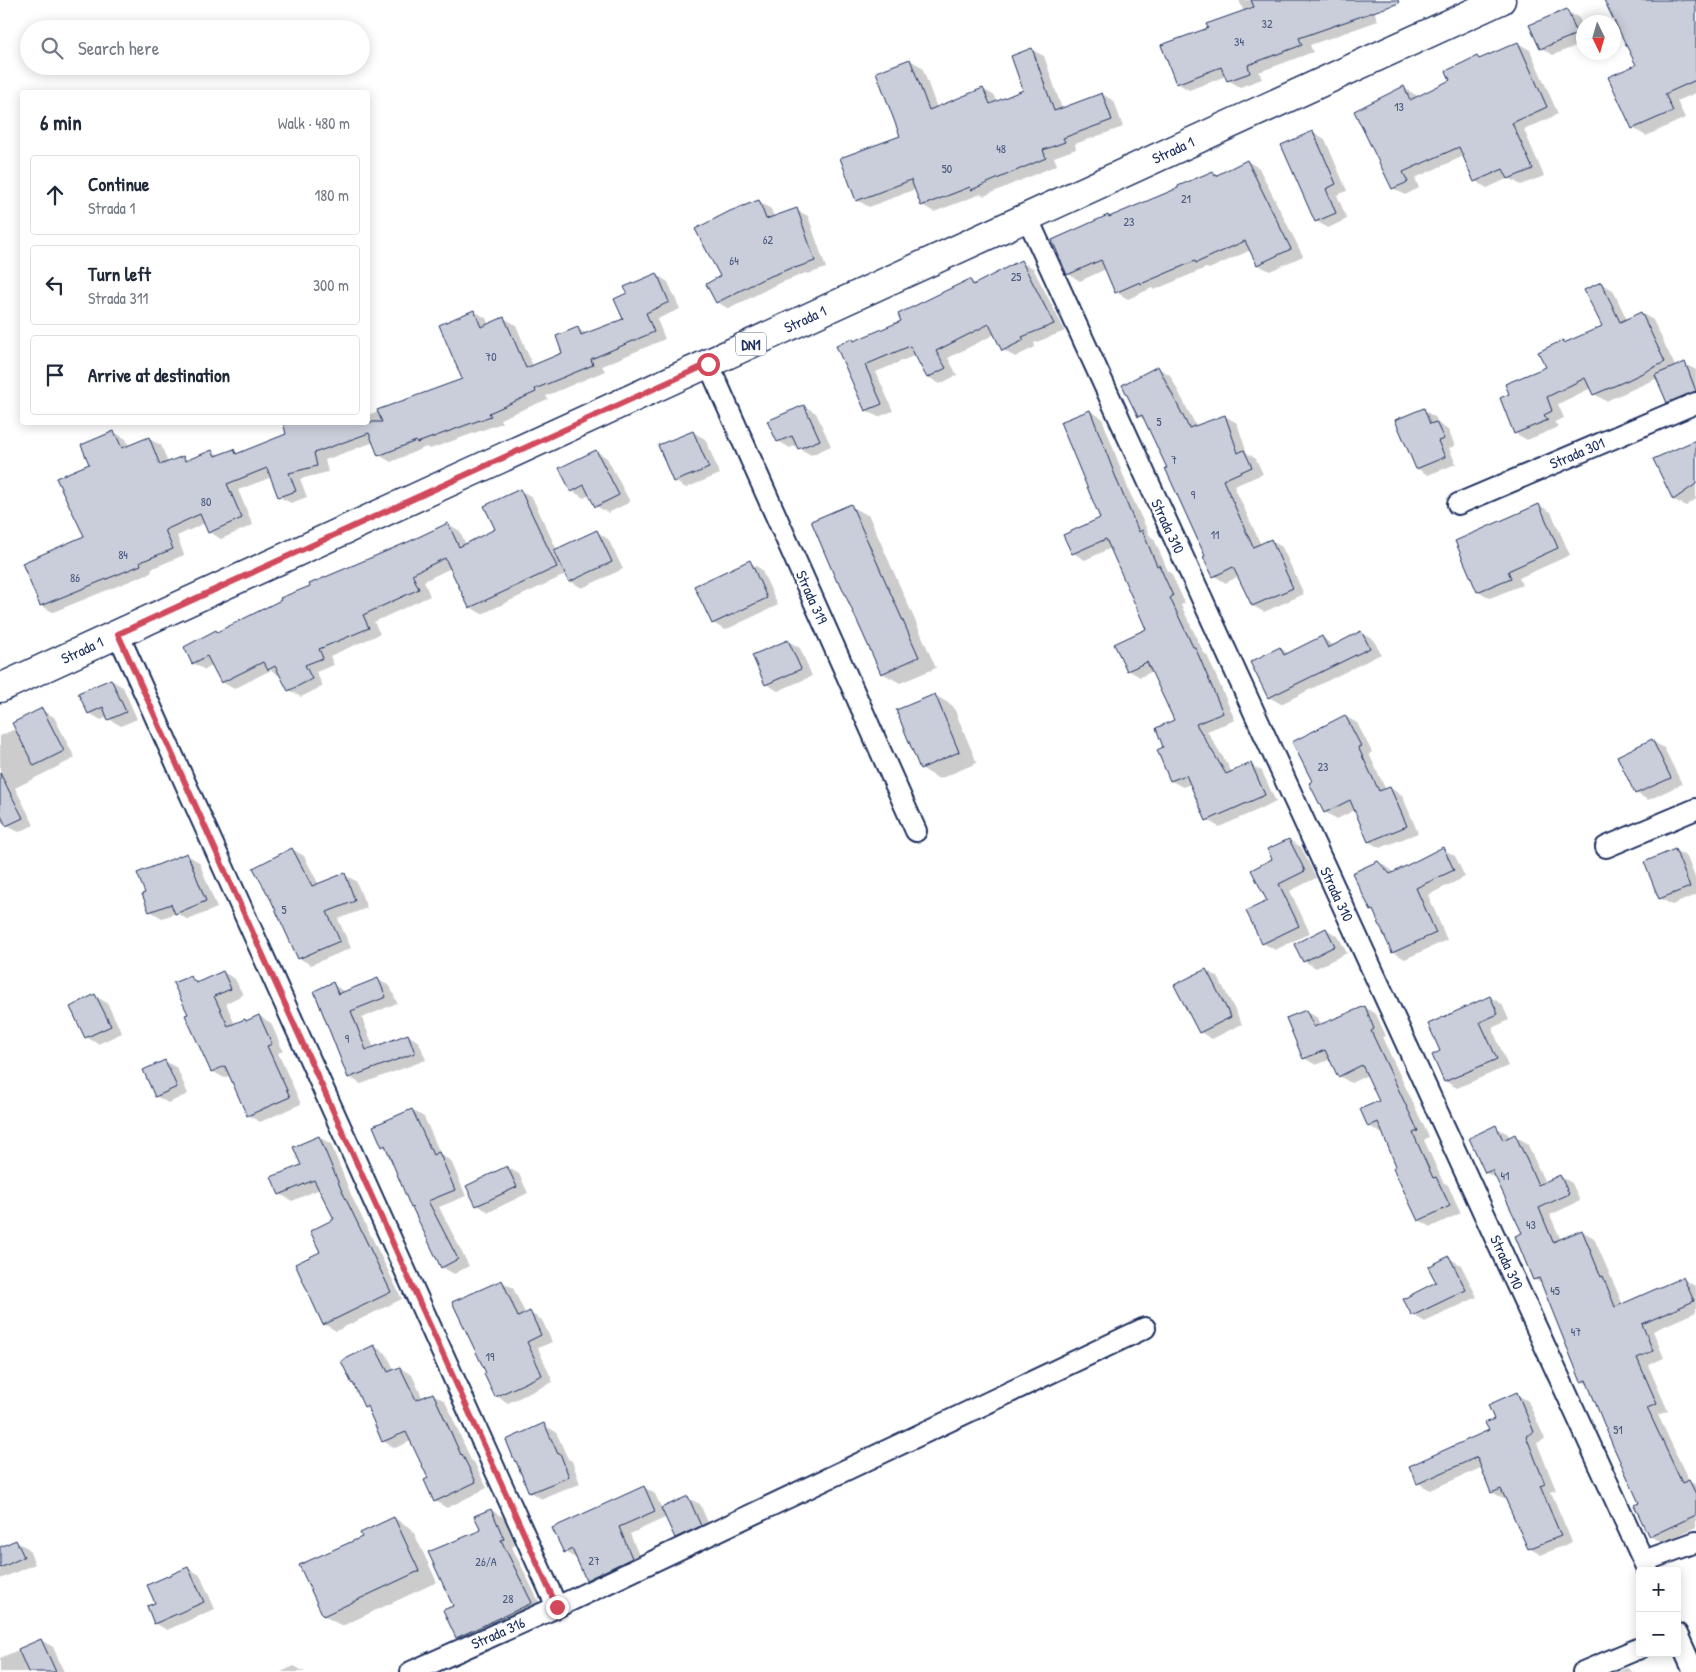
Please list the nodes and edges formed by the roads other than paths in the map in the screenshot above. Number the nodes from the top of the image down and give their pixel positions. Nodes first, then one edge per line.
1 (1501, 0) edge
2 (1027, 217) junction
3 (708, 364) junction
4 (1696, 403) edge
5 (1458, 504) dead end
6 (118, 634) junction
7 (0, 688) edge
8 (1696, 809) edge
9 (916, 831) dead end
10 (1606, 847) dead end
11 (1145, 1328) dead end
12 (1696, 1542) edge
13 (1646, 1566) edge
14 (557, 1607) junction
15 (1681, 1643) edge
16 (1636, 1650) edge
17 (412, 1672) edge
18 (1583, 1672) edge
19 (1694, 1672) edge

1 - 2 main road, Strada 1 / DN1
2 - 3 main road, Strada 1 / DN1
2 - 13 street, Strada 310
3 - 6 main road, Strada 1 / DN1
3 - 9 street, Strada 319
4 - 5 street, Strada 301
6 - 7 main road, Strada 1 / DN1
6 - 14 street
8 - 10 street
11 - 14 street, Strada 316
12 - 13 street
14 - 17 street, Strada 316
15 - 19 street
16 - 18 street

